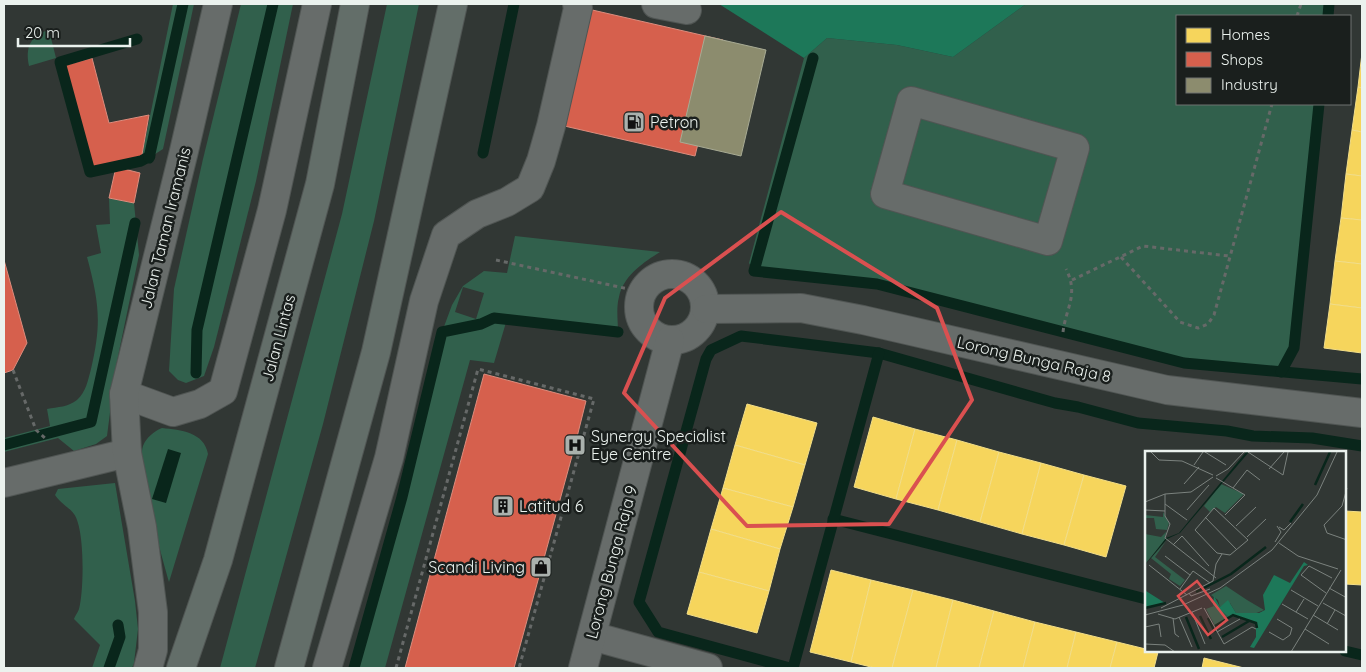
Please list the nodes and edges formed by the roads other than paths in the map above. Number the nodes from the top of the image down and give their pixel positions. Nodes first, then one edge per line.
1 (218, 4) edge
2 (317, 4) edge
3 (356, 4) edge
4 (453, 4) edge
5 (577, 4) edge
6 (656, 4) edge
7 (687, 10) dead end
8 (1048, 241) joint
9 (706, 309) junction
10 (670, 340) junction
11 (124, 394) junction
12 (1362, 413) edge
13 (127, 453) junction
14 (4, 483) edge
15 (592, 636) junction
16 (148, 668) edge
17 (181, 668) edge
18 (289, 668) edge
19 (327, 668) edge
20 (583, 668) edge
21 (708, 668) edge

1 - 11 street, Jalan Taman Iramanis
2 - 11 street
3 - 17 highway, Jalan Lintas
4 - 18 highway
5 - 19 street
6 - 7 street
8 - 8 street
9 - 10 street
9 - 10 street
9 - 12 street, Lorong Bunga Raja 8
10 - 15 street, Lorong Bunga Raja 9
11 - 13 street, Jalan Taman Iramanis
13 - 14 street
13 - 16 street, Jalan Taman Iramanis
15 - 20 street, Lorong Bunga Raja 9
15 - 21 street

